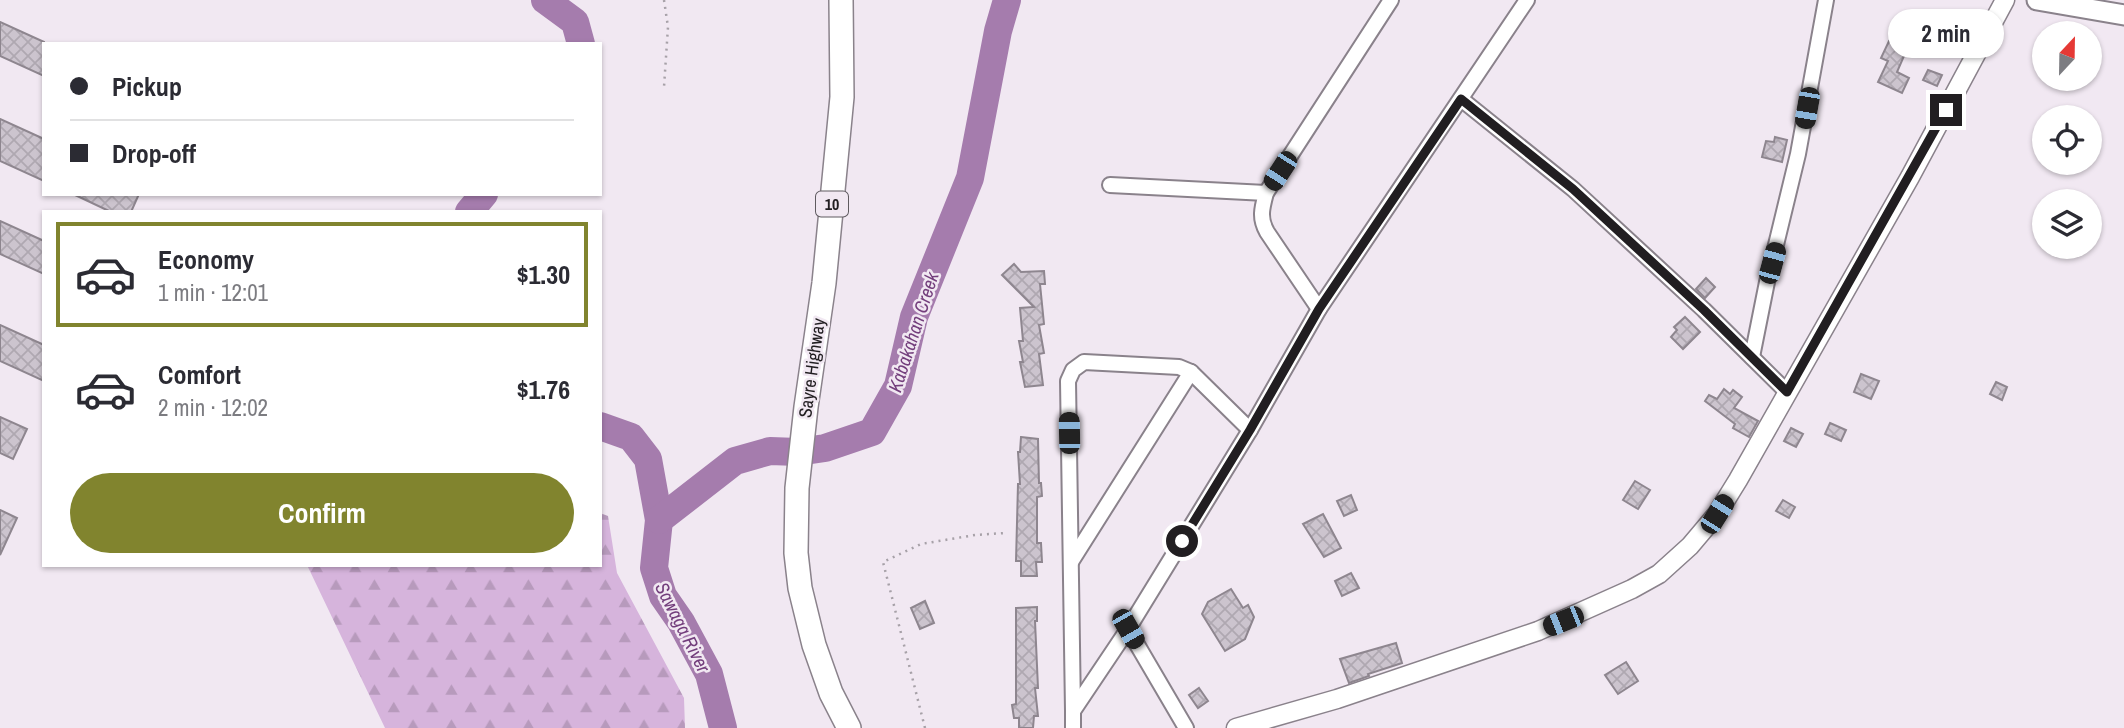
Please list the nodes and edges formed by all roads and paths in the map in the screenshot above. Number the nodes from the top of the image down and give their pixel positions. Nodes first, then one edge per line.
1 (664, 0) edge
2 (841, 0) edge
3 (1391, 0) edge
4 (1527, 0) edge
5 (1826, 0) edge
6 (2005, 0) edge
7 (2037, 0) edge
8 (2124, 15) edge
9 (664, 87) dead end
10 (1461, 99) junction
11 (1110, 185) dead end
12 (1266, 193) junction
13 (1319, 309) junction
14 (1752, 357) junction
15 (1191, 372) junction
16 (1787, 392) junction
17 (1250, 430) junction
18 (1005, 533) dead end
19 (1071, 562) junction
20 (1128, 629) junction
21 (1073, 711) junction
22 (1270, 724) edge
23 (849, 728) edge
24 (925, 728) edge
25 (1073, 728) edge
26 (1185, 728) edge
27 (1236, 728) edge

1 - 9 path
2 - 23 highway, Sayre Highway / 10
3 - 12 street
4 - 10 street
5 - 14 street
6 - 16 street
7 - 8 main road
10 - 13 street
10 - 14 street
11 - 12 street
12 - 13 street
13 - 17 street
14 - 16 street
15 - 17 street
15 - 19 street
15 - 19 street
16 - 22 street
17 - 20 street
18 - 24 path
19 - 21 street
20 - 21 street
20 - 26 street
21 - 25 street
22 - 27 street

